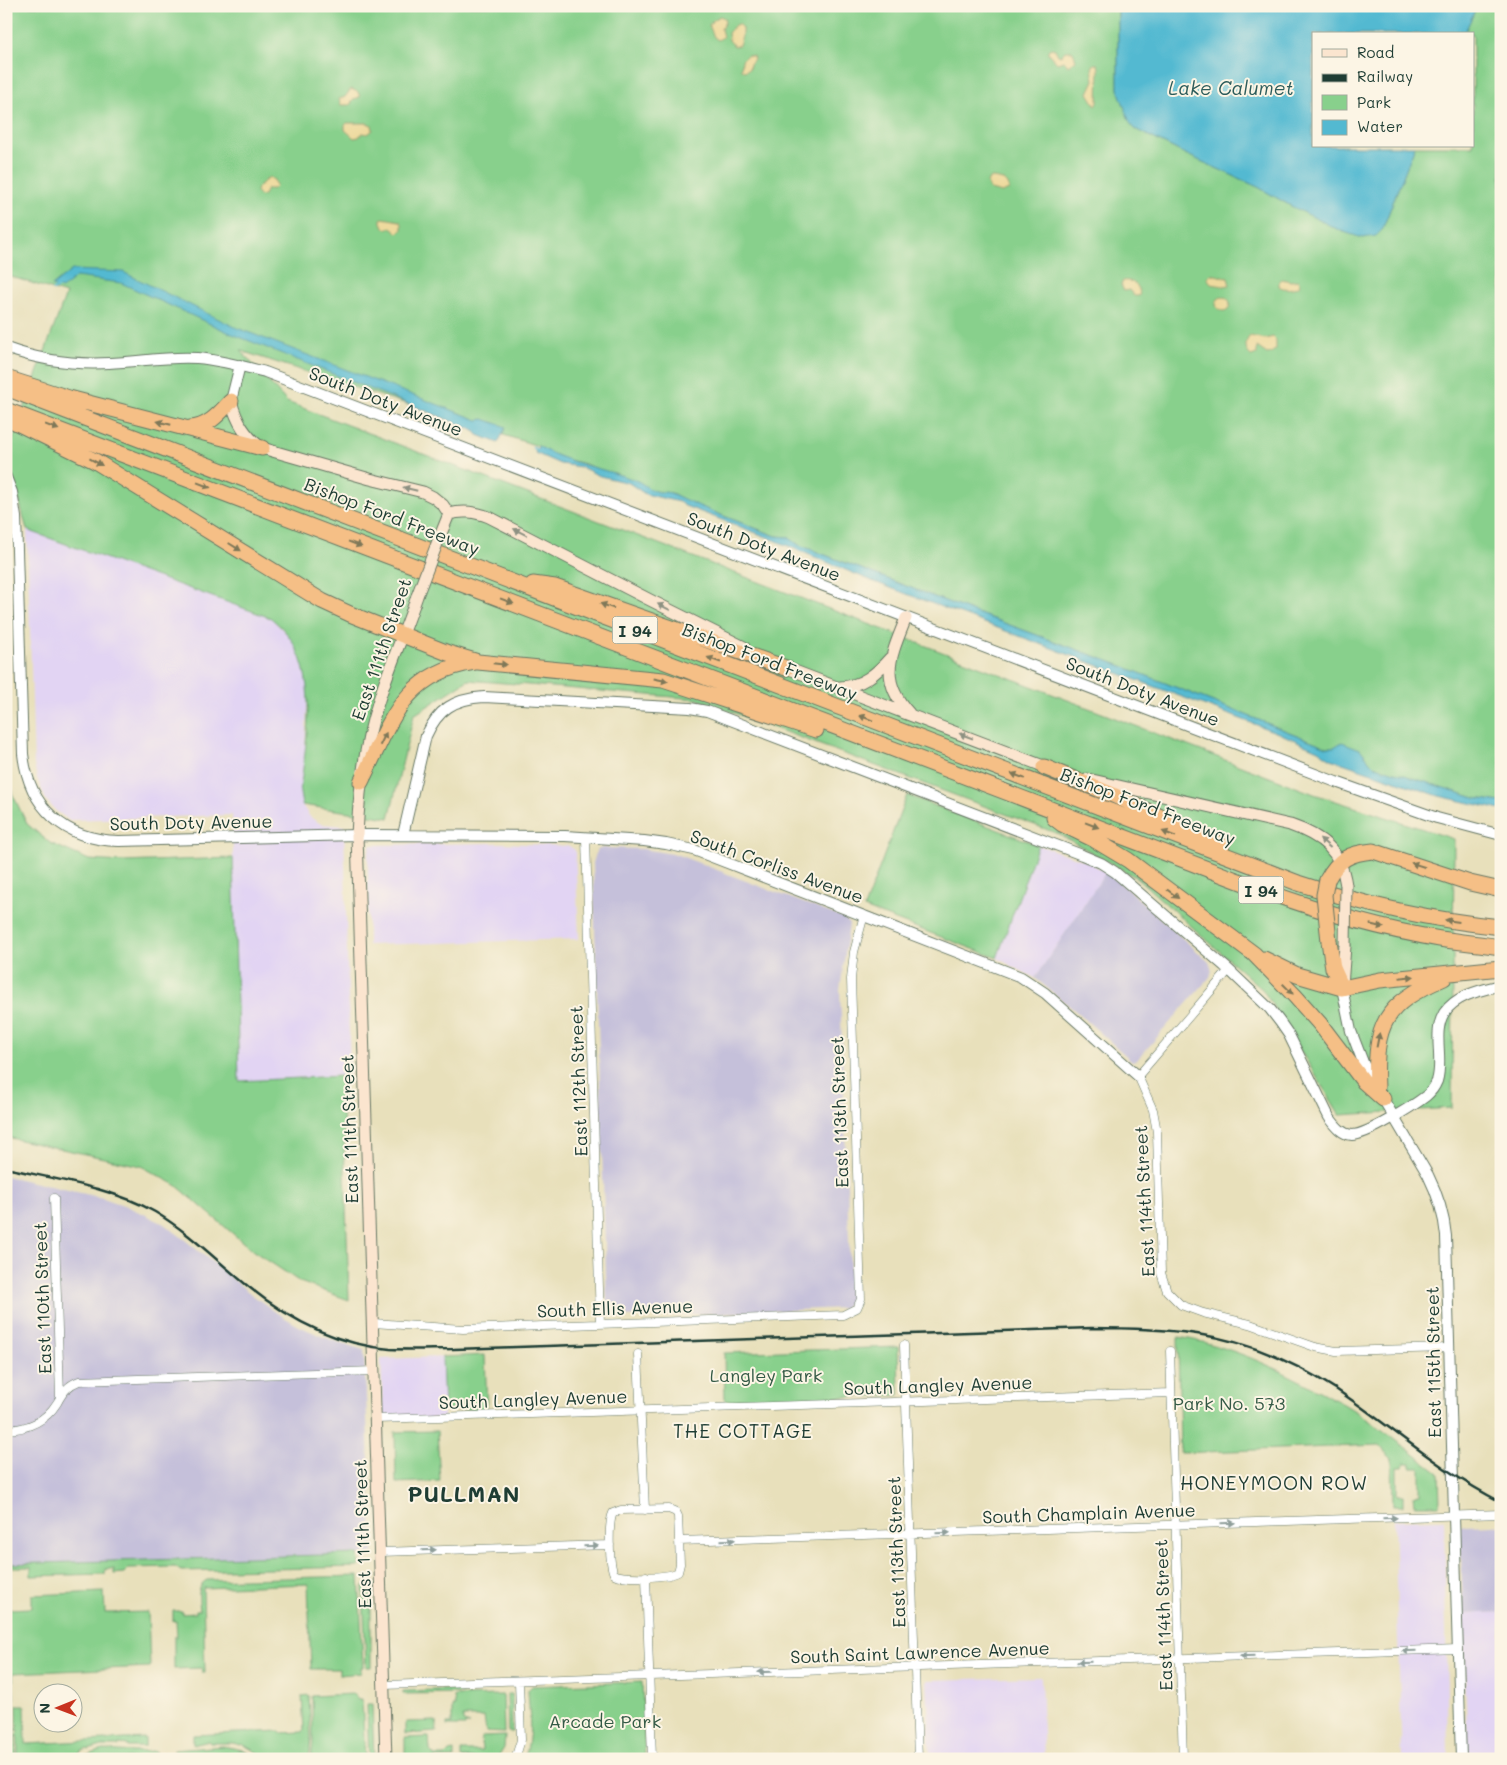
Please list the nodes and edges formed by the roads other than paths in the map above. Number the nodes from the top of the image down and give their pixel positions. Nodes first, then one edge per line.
1 (6, 348) edge
2 (240, 365) junction
3 (6, 378) edge
4 (6, 388) edge
5 (231, 401) junction
6 (6, 410) edge
7 (6, 416) edge
8 (185, 428) junction
9 (262, 448) junction
10 (6, 477) edge
11 (449, 514) junction
12 (505, 580) junction
13 (906, 618) junction
14 (404, 634) junction
15 (890, 658) junction
16 (478, 662) junction
17 (786, 668) junction
18 (836, 687) junction
19 (910, 715) junction
20 (869, 740) junction
21 (1044, 767) junction
22 (361, 782) junction
23 (1030, 801) junction
24 (357, 835) junction
25 (403, 835) junction
26 (1501, 835) edge
27 (586, 838) junction
28 (1340, 863) junction
29 (1264, 870) junction
30 (1500, 890) edge
31 (864, 915) junction
32 (1501, 927) edge
33 (1501, 947) edge
34 (1254, 954) junction
35 (1501, 968) edge
36 (1229, 970) junction
37 (1456, 972) junction
38 (1501, 985) edge
39 (1342, 988) junction
40 (1138, 1076) junction
41 (1380, 1094) junction
42 (1394, 1116) junction
43 (54, 1198) dead end
44 (857, 1308) joint
45 (373, 1323) junction
46 (600, 1323) junction
47 (904, 1345) dead end
48 (1449, 1348) junction
49 (1170, 1351) dead end
50 (638, 1354) dead end
51 (374, 1371) junction
52 (1171, 1393) junction
53 (60, 1396) junction
54 (906, 1401) junction
55 (640, 1411) junction
56 (376, 1420) junction
57 (6, 1430) edge
58 (645, 1510) junction
59 (1501, 1514) edge
60 (1454, 1516) junction
61 (1175, 1525) junction
62 (911, 1534) junction
63 (679, 1541) junction
64 (610, 1545) junction
65 (380, 1552) junction
66 (646, 1576) junction
67 (1458, 1649) junction
68 (1180, 1658) junction
69 (915, 1667) junction
70 (649, 1676) junction
71 (519, 1681) junction
72 (384, 1685) junction
73 (386, 1759) edge
74 (515, 1759) edge
75 (652, 1759) edge
76 (918, 1759) edge
77 (1183, 1759) edge
78 (1461, 1759) edge

1 - 2 street, South Doty Avenue
2 - 5 street
2 - 13 street, South Doty Avenue
8 -> 3 highway
4 - 12 highway, Bishop Ford Freeway / I 94
5 - 8 highway
5 - 9 main road
6 -> 20 highway, I 94
7 -> 14 highway
8 - 9 highway
11 -> 9 main road
10 - 24 street, South Doty Avenue
11 - 14 main road, East 111th Street, bridge
17 -> 11 main road
17 -> 12 highway
29 -> 12 highway, Bishop Ford Freeway / I 94
13 - 15 main road
13 - 26 street, South Doty Avenue
14 - 16 highway
14 - 22 main road, East 111th Street
15 - 18 main road
15 - 19 main road
16 -> 20 highway
22 -> 16 highway
17 - 18 main road
18 - 19 main road
21 -> 19 main road
20 - 23 highway, I 94
28 -> 21 main road
21 - 29 highway
22 - 24 main road, East 111th Street
23 -> 33 highway, I 94
23 -> 34 highway
24 - 25 street, South Corliss Avenue
24 - 45 main road, East 111th Street
25 - 27 street, South Corliss Avenue
25 - 36 street
27 - 31 street, South Corliss Avenue
27 - 46 street, East 112th Street
30 -> 28 highway
28 - 39 main road, bridge
28 - 39 highway, bridge
32 -> 29 highway, Bishop Ford Freeway / I 94
31 - 40 street, South Corliss Avenue
31 - 44 street, East 113th Street
34 - 39 highway
34 -> 41 highway
35 - 37 highway
36 - 40 street
36 - 42 street
39 -> 37 highway
41 -> 37 highway
38 - 42 street
39 - 41 street, East 115th Street
40 - 48 street, East 114th Street
41 - 42 street, East 115th Street
42 - 48 street, East 115th Street
43 - 53 street, East 110th Street
44 - 46 street, South Ellis Avenue
45 - 46 street, South Ellis Avenue
45 - 51 main road, East 111th Street
47 - 54 street, East 113th Street
48 - 60 street, East 115th Street
49 - 52 street, East 114th Street
50 - 55 street
51 - 53 street
51 - 56 main road, East 111th Street
52 - 54 street, South Langley Avenue
52 - 61 street, East 114th Street
53 - 57 street
54 - 55 street, South Langley Avenue
54 - 62 street, East 113th Street
55 - 56 street, South Langley Avenue
55 - 58 street
56 - 65 main road, East 111th Street
58 - 63 street
58 - 64 street
59 - 60 street, South Champlain Avenue
61 -> 60 street, South Champlain Avenue
60 - 67 street, East 115th Street
62 -> 61 street, South Champlain Avenue
61 - 68 street, East 114th Street
63 -> 62 street, South Champlain Avenue
62 - 69 street, East 113th Street
63 - 66 street
65 -> 64 street
64 - 66 street
65 - 72 main road, East 111th Street
66 - 70 street
67 -> 68 street, South Saint Lawrence Avenue
67 - 78 street, East 115th Street
68 -> 69 street, South Saint Lawrence Avenue
68 - 77 street, East 114th Street
69 -> 70 street, South Saint Lawrence Avenue
69 - 76 street, East 113th Street
70 - 71 street, South Saint Lawrence Avenue
70 - 75 street
71 - 72 street, South Saint Lawrence Avenue
71 - 74 street
72 - 73 main road, East 111th Street

